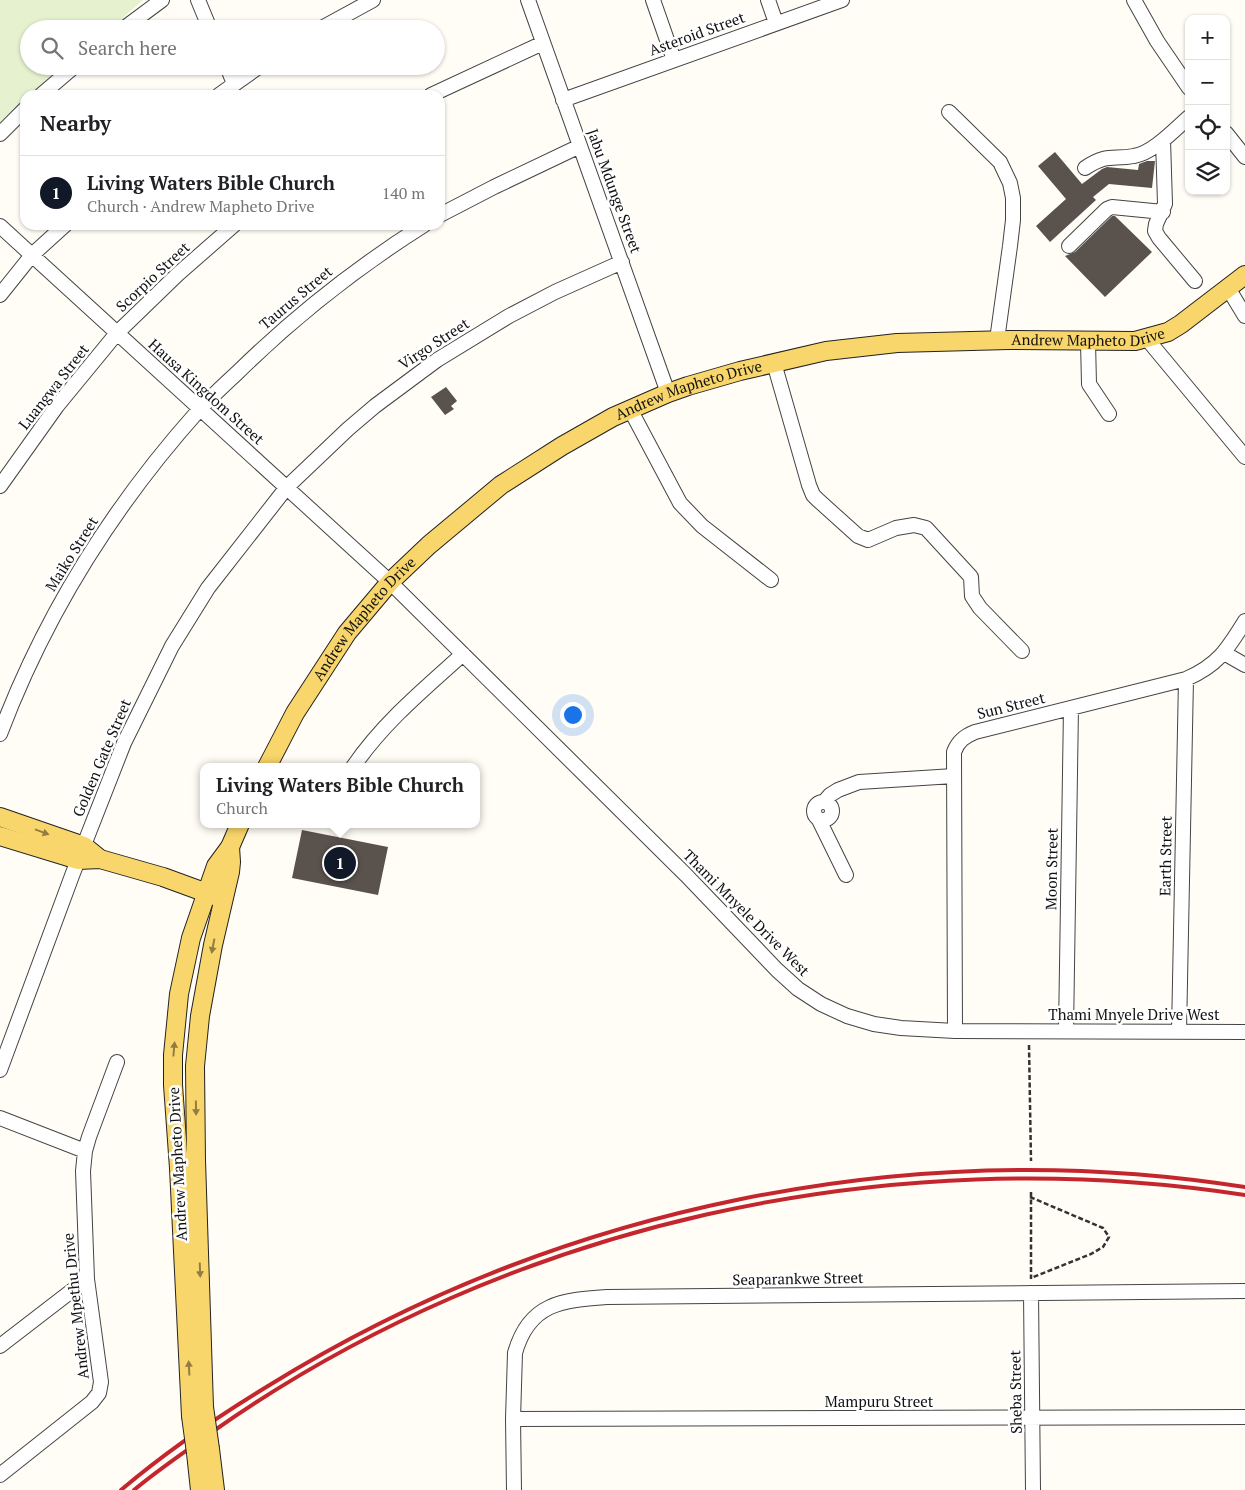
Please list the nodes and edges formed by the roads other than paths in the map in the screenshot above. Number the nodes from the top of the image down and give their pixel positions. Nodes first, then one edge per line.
1 (162, 0) edge
2 (198, 0) edge
3 (373, 0) edge
4 (528, 0) edge
5 (652, 0) edge
6 (768, 0) edge
7 (842, 0) edge
8 (1134, 0) edge
9 (135, 20) edge
10 (206, 20) edge
11 (336, 20) edge
12 (776, 23) junction
13 (543, 43) junction
14 (674, 60) junction
15 (64, 75) edge
16 (230, 75) edge
17 (247, 75) edge
18 (1185, 82) edge
19 (234, 84) junction
20 (47, 90) edge
21 (226, 90) edge
22 (442, 90) edge
23 (563, 100) junction
24 (949, 112) dead end
25 (20, 115) edge
26 (1185, 121) edge
27 (0, 134) edge
28 (1230, 139) edge
29 (1163, 140) junction
30 (580, 146) junction
31 (1245, 156) edge
32 (1086, 168) dead end
33 (445, 212) edge
34 (1163, 212) junction
35 (0, 226) edge
36 (60, 230) edge
37 (228, 230) edge
38 (416, 230) edge
39 (1069, 246) dead end
40 (32, 255) junction
41 (622, 262) junction
42 (1245, 275) edge
43 (1195, 281) dead end
44 (1228, 288) junction
45 (0, 294) edge
46 (1245, 316) edge
47 (117, 333) junction
48 (1147, 339) junction
49 (997, 340) junction
50 (1088, 342) junction
51 (774, 363) junction
52 (668, 393) junction
53 (200, 409) junction
54 (630, 409) junction
55 (1109, 414) dead end
56 (1245, 457) edge
57 (0, 486) edge
58 (287, 487) junction
59 (771, 580) dead end
60 (390, 582) junction
61 (1245, 621) edge
62 (1022, 651) dead end
63 (1224, 653) junction
64 (463, 654) junction
65 (1245, 665) edge
66 (1186, 679) junction
67 (1071, 708) junction
68 (0, 734) edge
69 (269, 763) edge
70 (356, 763) edge
71 (954, 776) junction
72 (0, 817) edge
73 (238, 828) edge
74 (0, 836) edge
75 (230, 847) junction
76 (81, 853) junction
77 (846, 875) dead end
78 (206, 893) junction
79 (223, 899) junction
80 (955, 1031) junction
81 (1066, 1031) junction
82 (1180, 1032) junction
83 (1245, 1032) edge
84 (117, 1062) dead end
85 (0, 1070) edge
86 (0, 1118) edge
87 (85, 1151) junction
88 (86, 1279) junction
89 (1245, 1291) edge
90 (1031, 1293) junction
91 (0, 1346) edge
92 (198, 1412) junction
93 (1033, 1417) junction
94 (1245, 1417) edge
95 (513, 1420) junction
96 (203, 1451) junction
97 (0, 1475) edge
98 (200, 1490) edge
99 (215, 1490) edge
100 (514, 1490) edge
101 (1033, 1490) edge

1 - 9 street
2 - 10 street
3 - 11 street
4 - 13 street, Jabu Mdunge Street
5 - 14 street
6 - 12 street
7 - 12 street, Asteroid Street
8 - 18 street
12 - 14 street, Asteroid Street
13 - 22 street
13 - 23 street, Jabu Mdunge Street
14 - 23 street, Asteroid Street
15 - 20 street
16 - 19 street
17 - 19 street
19 - 21 street
23 - 30 street, Jabu Mdunge Street
24 - 49 street
25 - 27 street
26 - 29 street
28 - 31 street
29 - 32 street
29 - 34 street
30 - 33 street
30 - 41 street, Jabu Mdunge Street
34 - 39 street
34 - 43 street
35 - 40 street, Hausa Kingdom Street
36 - 40 street
37 - 47 street, Scorpio Street
38 - 53 street, Taurus Street
40 - 45 street
40 - 47 street, Hausa Kingdom Street
41 - 52 street, Jabu Mdunge Street
41 - 58 street, Virgo Street
42 - 44 main road, Andrew Mapheto Drive
44 - 46 street
44 - 48 main road, Andrew Mapheto Drive
47 - 53 street, Hausa Kingdom Street
47 - 57 street, Luangwa Street
48 - 50 main road, Andrew Mapheto Drive
48 - 56 street
49 - 50 main road, Andrew Mapheto Drive
49 - 51 main road, Andrew Mapheto Drive
50 - 55 street
51 - 52 main road, Andrew Mapheto Drive
51 - 62 street
52 - 54 main road, Andrew Mapheto Drive
53 - 58 street, Hausa Kingdom Street
53 - 68 street, Maiko Street
54 - 59 street
54 - 60 main road, Andrew Mapheto Drive
58 - 60 street, Hausa Kingdom Street
58 - 76 street, Golden Gate Street
60 - 64 street, Thami Mnyele Drive West
60 - 69 main road, Andrew Mapheto Drive
61 - 63 street, Sun Street
63 - 65 street
63 - 66 street, Sun Street
64 - 70 street
64 - 80 street, Thami Mnyele Drive West
66 - 67 street, Sun Street
66 - 82 street, Earth Street
67 - 71 street, Sun Street
67 - 81 street, Moon Street
71 - 77 street
71 - 80 street, Sun Street
72 -> 76 main road
73 - 75 main road, Andrew Mapheto Drive
74 - 76 main road
75 - 78 main road, Andrew Mapheto Drive
75 - 79 main road, Andrew Mapheto Drive
76 - 78 main road
76 - 85 street, Golden Gate Street
78 - 79 main road
92 -> 78 main road, Andrew Mapheto Drive
79 -> 92 main road, Andrew Mapheto Drive
80 - 81 street, Thami Mnyele Drive West
81 - 82 street, Thami Mnyele Drive West
82 - 83 street, Thami Mnyele Drive West
84 - 87 street, Andrew Mpethu Drive
86 - 87 street
87 - 88 street, Andrew Mpethu Drive
88 - 91 street
88 - 97 street, Andrew Mpethu Drive
89 - 90 street, Seaparankwe Street
90 - 93 street, Sheba Street
90 - 95 street, Seaparankwe Street
92 - 96 main road, Andrew Mapheto Drive, bridge
93 - 94 street, Mampuru Street
93 - 95 street, Mampuru Street
93 - 101 street, Sheba Street
95 - 100 street, Seaparankwe Street
96 - 98 main road, Andrew Mapheto Drive
96 - 99 main road, Andrew Mapheto Drive

